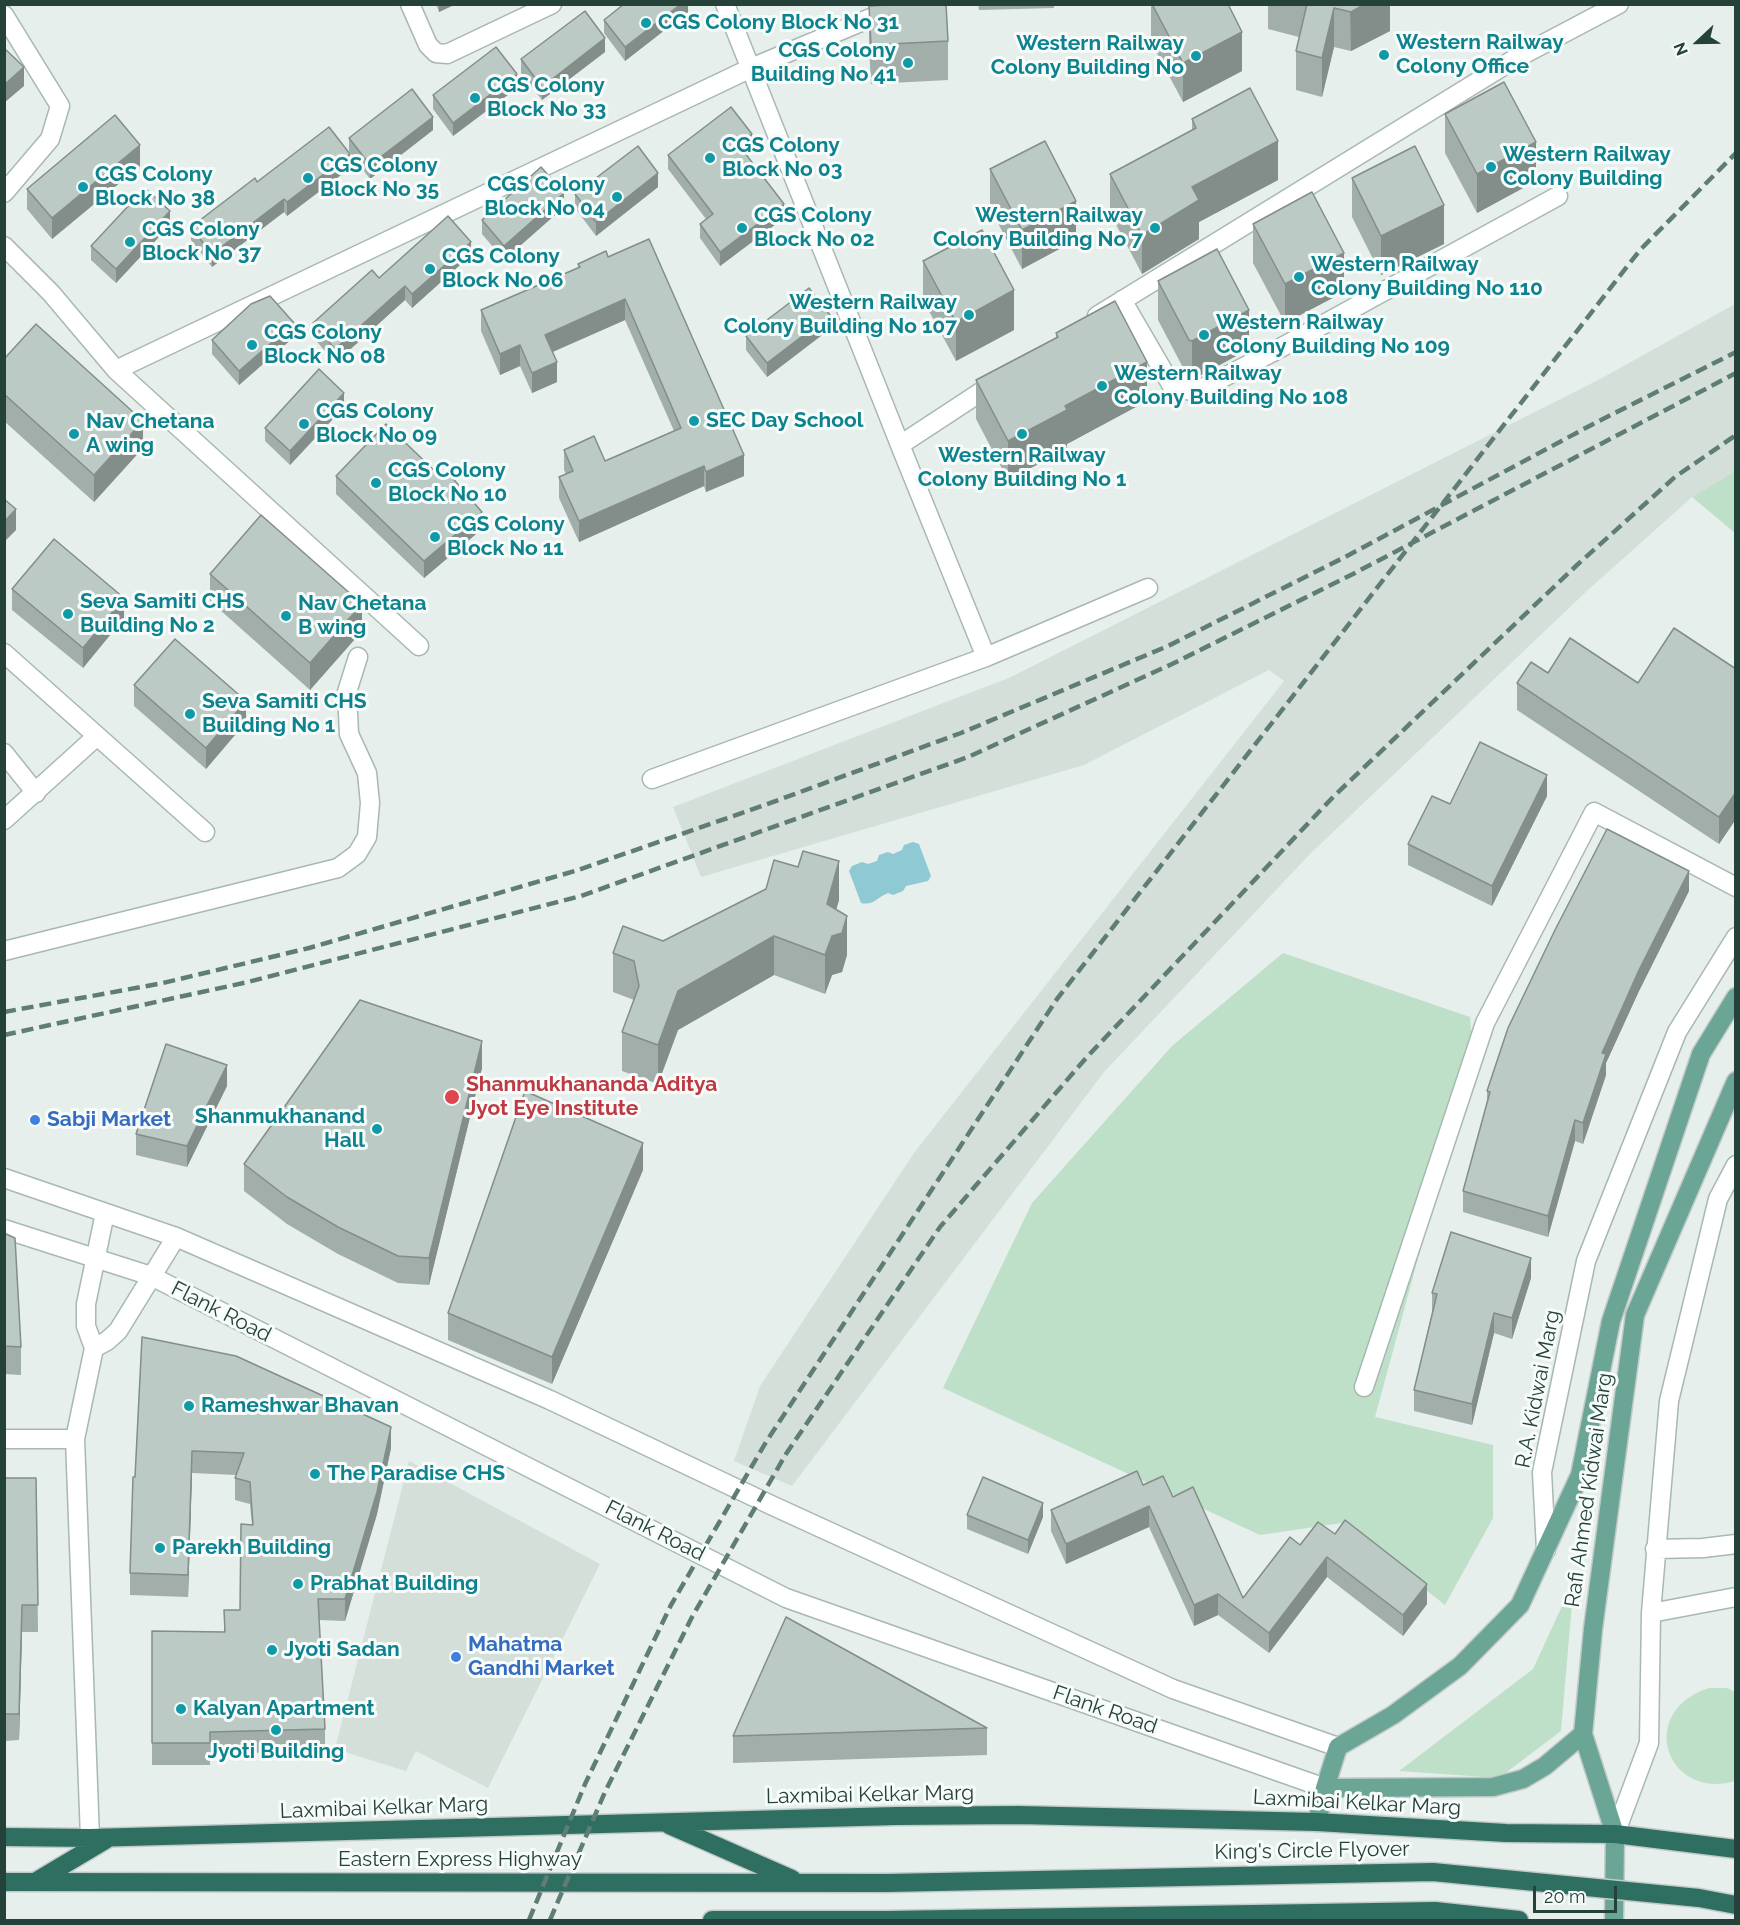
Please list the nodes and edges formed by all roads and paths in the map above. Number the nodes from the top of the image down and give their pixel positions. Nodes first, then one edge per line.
1 (410, 4) edge
2 (552, 4) edge
3 (724, 4) edge
4 (904, 4) edge
5 (1620, 4) edge
6 (4, 15) edge
7 (751, 68) junction
8 (4, 193) edge
9 (1558, 196) dead end
10 (4, 246) edge
11 (1122, 300) junction
12 (1084, 325) edge
13 (116, 370) junction
14 (1006, 376) edge
15 (900, 445) junction
16 (1148, 588) dead end
17 (419, 646) dead end
18 (4, 653) edge
19 (358, 657) dead end
20 (986, 657) junction
21 (97, 736) junction
22 (4, 753) edge
23 (652, 779) dead end
24 (36, 793) junction
25 (4, 820) edge
26 (205, 832) dead end
27 (1736, 887) edge
28 (1736, 937) edge
29 (4, 951) edge
30 (1736, 997) edge
31 (1736, 1081) edge
32 (1736, 1166) edge
33 (4, 1178) edge
34 (105, 1213) junction
35 (4, 1229) edge
36 (176, 1237) junction
37 (96, 1258) junction
38 (151, 1276) junction
39 (94, 1348) junction
40 (1364, 1387) dead end
41 (4, 1439) edge
42 (75, 1440) junction
43 (1736, 1544) edge
44 (1655, 1549) junction
45 (1546, 1550) junction
46 (1736, 1597) edge
47 (1651, 1613) junction
48 (1583, 1734) junction
49 (1338, 1747) junction
50 (1325, 1788) junction
51 (1317, 1822) junction
52 (664, 1823) junction
53 (1615, 1834) junction
54 (4, 1837) edge
55 (90, 1838) junction
56 (109, 1838) junction
57 (1736, 1849) edge
58 (4, 1882) edge
59 (34, 1883) junction
60 (799, 1883) junction
61 (887, 1883) joint
62 (1736, 1905) edge
63 (712, 1920) edge
64 (797, 1920) edge
65 (887, 1920) edge
66 (1519, 1920) edge
67 (1614, 1920) edge

1 - 2 street
3 - 7 street
4 - 7 street
5 - 11 street
6 - 8 street
7 - 13 street
7 - 15 street
9 - 11 street
10 - 13 street
11 - 12 street
13 - 17 street
14 - 15 street
15 - 20 street
16 - 20 street
18 - 21 street
19 - 29 street
20 - 23 street
21 - 24 street
21 - 26 street
22 - 24 street
24 - 25 street
27 - 40 street
28 - 45 street, R.A. Kidwai Marg
30 - 45 main road
31 - 48 main road, Rafi Ahmed Kidwai Marg
32 - 44 street
33 - 34 street
34 - 36 street
34 - 37 street
35 - 37 street, Flank Road
36 - 38 street
36 - 49 street
37 - 38 street, Flank Road
37 - 39 street
38 - 39 street
38 - 50 street, Flank Road
39 - 42 street
41 - 42 street
42 - 55 street
43 - 44 street
44 - 47 street
45 - 49 main road, R.A. Kidwai Marg
46 - 47 street
47 - 53 street
48 - 50 main road
48 - 53 main road, Rafi Ahmed Kidwai Marg
49 - 50 main road
50 - 51 main road
51 - 52 highway, Laxmibai Kelkar Marg
51 - 53 highway, Laxmibai Kelkar Marg
52 - 56 highway, Laxmibai Kelkar Marg
52 - 60 highway
53 - 57 highway, Laxmibai Kelkar Marg
53 - 67 main road, Rafi Ahmed Kidwai Marg
54 - 55 highway, Laxmibai Kelkar Marg
55 - 56 highway, Laxmibai Kelkar Marg
56 - 59 highway
58 - 59 highway, Eastern Express Highway
59 - 60 highway, Eastern Express Highway
60 - 61 highway, Eastern Express Highway
61 - 62 highway, King's Circle Flyover, bridge
63 - 64 highway
64 - 65 highway
65 - 66 highway

